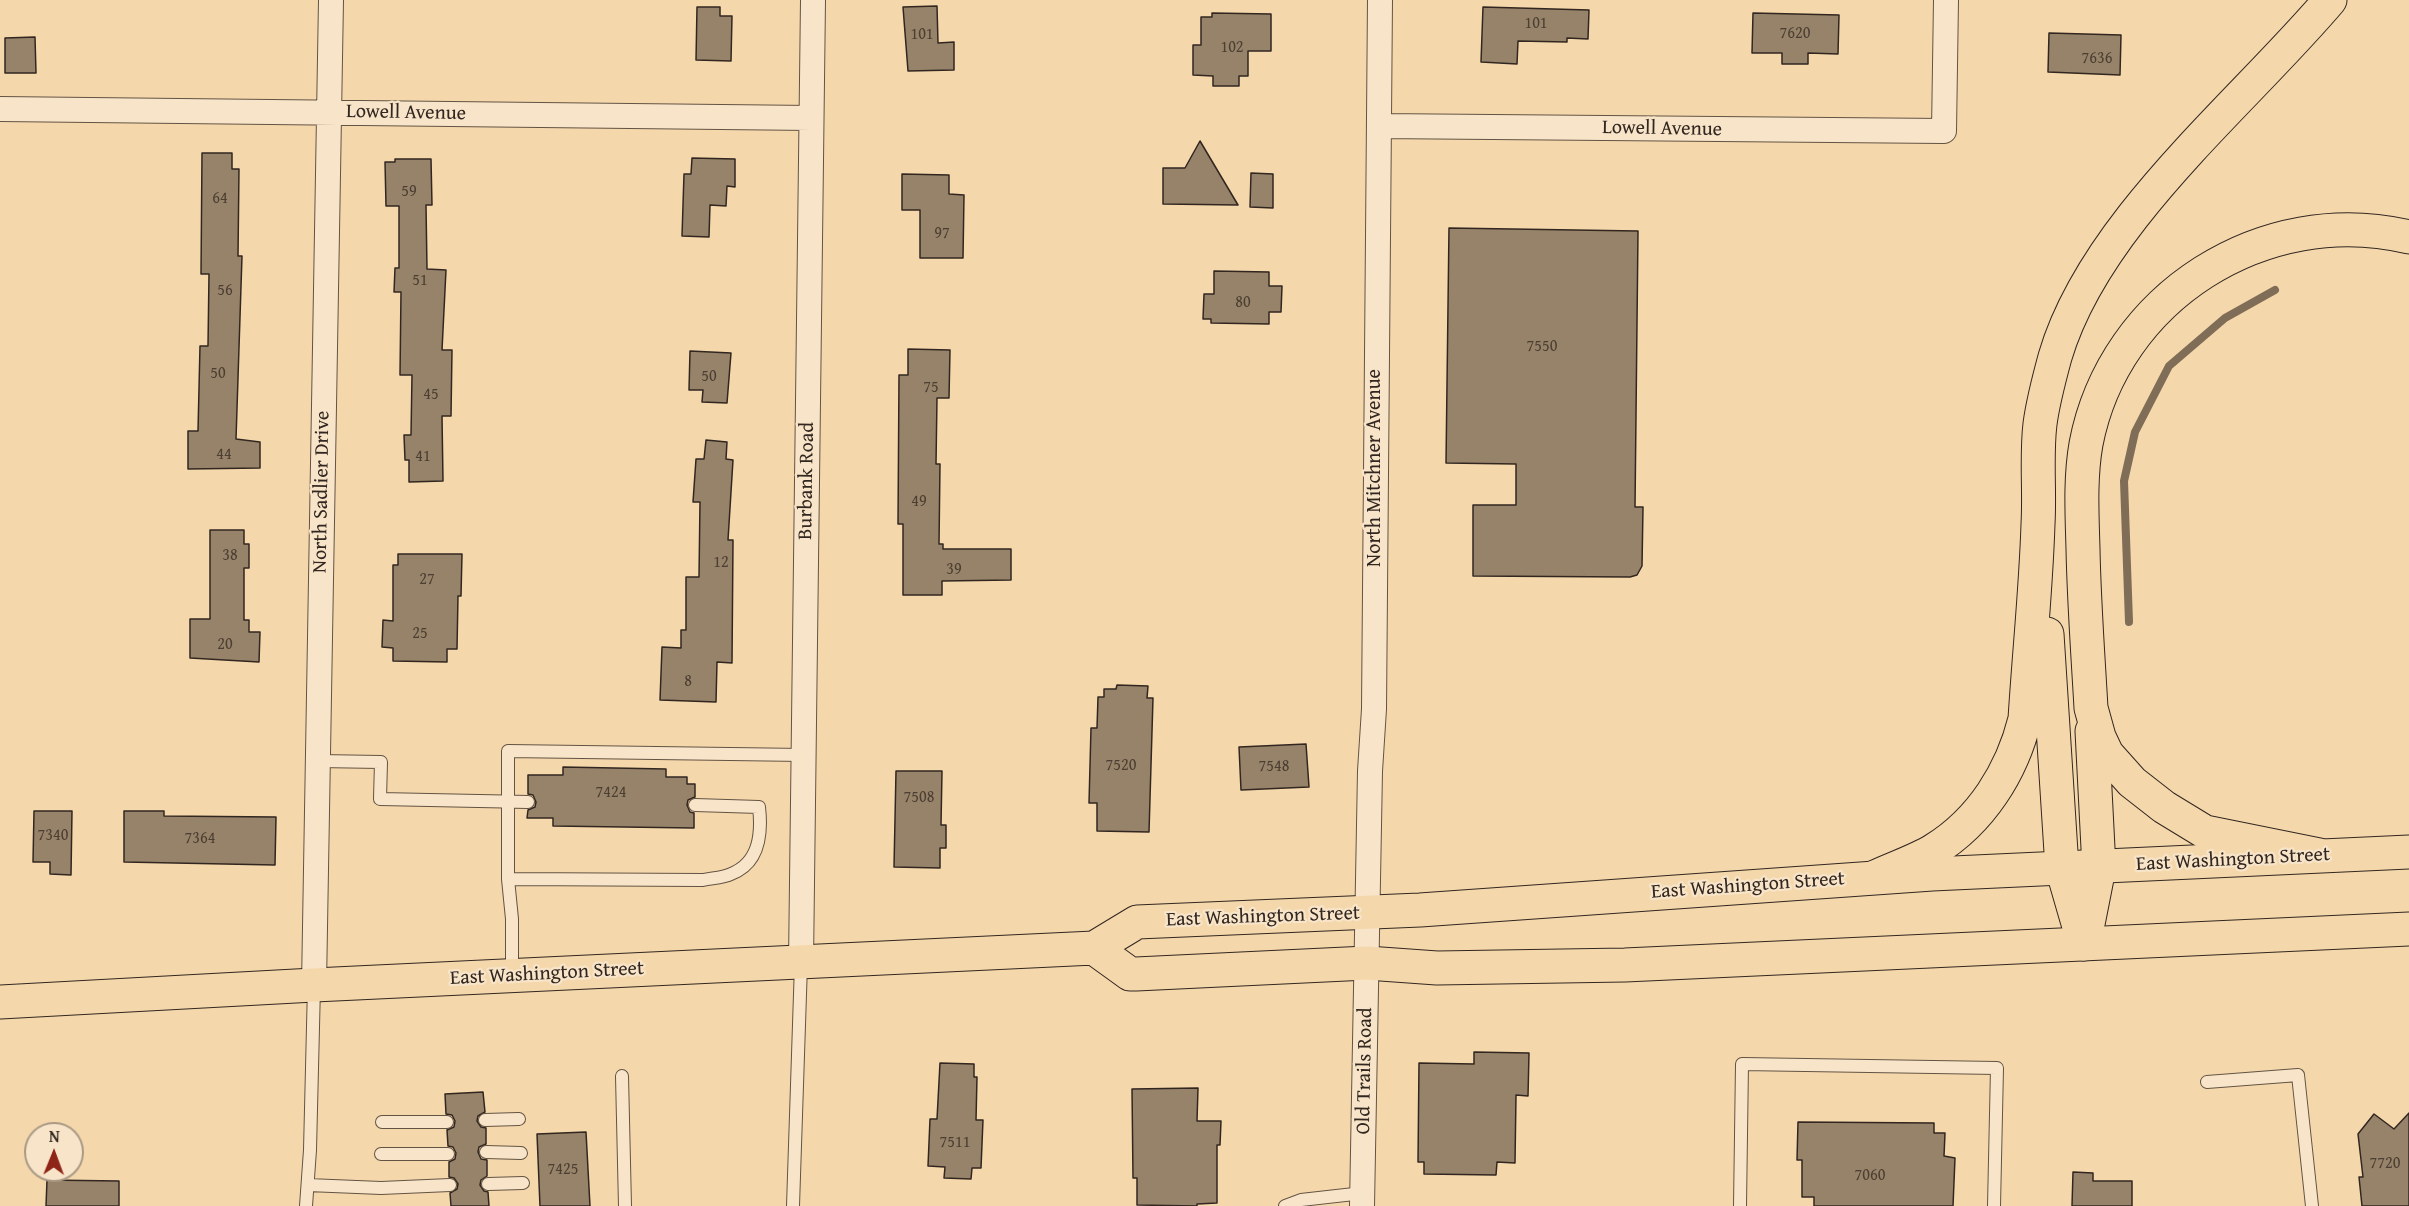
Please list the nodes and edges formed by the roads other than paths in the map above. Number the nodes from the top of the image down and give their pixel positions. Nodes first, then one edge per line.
1 (331, 0) edge
2 (813, 0) edge
3 (1380, 0) edge
4 (1946, 0) edge
5 (2330, 0) edge
6 (0, 109) edge
7 (329, 112) junction
8 (811, 118) junction
9 (1379, 126) junction
10 (2409, 237) edge
11 (2038, 523) junction
12 (2091, 708) junction
13 (804, 755) junction
14 (318, 761) junction
15 (507, 802) junction
16 (528, 802) dead end
17 (694, 805) dead end
18 (2409, 852) edge
19 (2319, 855) junction
20 (2062, 868) junction
21 (2099, 868) junction
22 (1875, 878) junction
23 (508, 879) junction
24 (2409, 928) edge
25 (1367, 937) junction
26 (2084, 944) junction
27 (1094, 948) junction
28 (801, 962) junction
29 (512, 976) junction
30 (314, 985) junction
31 (0, 1002) edge
32 (622, 1076) dead end
33 (2207, 1082) dead end
34 (519, 1119) dead end
35 (485, 1120) dead end
36 (382, 1122) dead end
37 (447, 1122) dead end
38 (486, 1152) dead end
39 (521, 1153) dead end
40 (381, 1154) dead end
41 (448, 1154) dead end
42 (523, 1183) dead end
43 (488, 1184) dead end
44 (308, 1185) junction
45 (450, 1185) dead end
46 (1363, 1199) edge
47 (306, 1206) edge
48 (625, 1206) edge
49 (793, 1206) edge
50 (1285, 1206) edge
51 (1740, 1206) edge
52 (1994, 1206) edge
53 (2312, 1206) edge

1 - 7 street, North Sadlier Drive
2 - 8 street, Burbank Road
3 - 9 street, North Mitchner Avenue
4 - 9 street, Lowell Avenue
5 - 11 main road
6 - 7 street, Lowell Avenue
7 - 8 street, Lowell Avenue
7 - 14 street, North Sadlier Drive
8 - 13 street, Burbank Road
9 - 25 street, North Mitchner Avenue
10 - 12 main road
11 - 20 main road
11 - 22 main road
12 - 19 main road
12 - 21 main road
13 - 15 lane
13 - 28 street, Burbank Road
14 - 15 lane
14 - 30 street, North Sadlier Drive
15 - 16 lane
15 - 23 lane
17 - 23 lane
18 - 19 main road, East Washington Street
19 - 21 main road, East Washington Street
20 - 21 main road, East Washington Street
20 - 22 main road, East Washington Street
20 - 26 main road
21 - 26 main road
22 - 25 main road, East Washington Street
23 - 29 lane
24 - 26 main road, East Washington Street
25 - 26 main road, East Washington Street
25 - 27 main road, East Washington Street
25 - 27 main road, East Washington Street
25 - 46 street, Old Trails Road
27 - 28 main road, East Washington Street
28 - 29 main road, East Washington Street
28 - 49 lane
29 - 30 main road, East Washington Street
30 - 31 main road, East Washington Street
30 - 44 lane
32 - 48 lane
33 - 53 lane
34 - 35 lane
36 - 37 lane
38 - 39 lane
40 - 41 lane
42 - 43 lane
44 - 45 lane
44 - 47 lane
46 - 50 lane
51 - 52 lane

